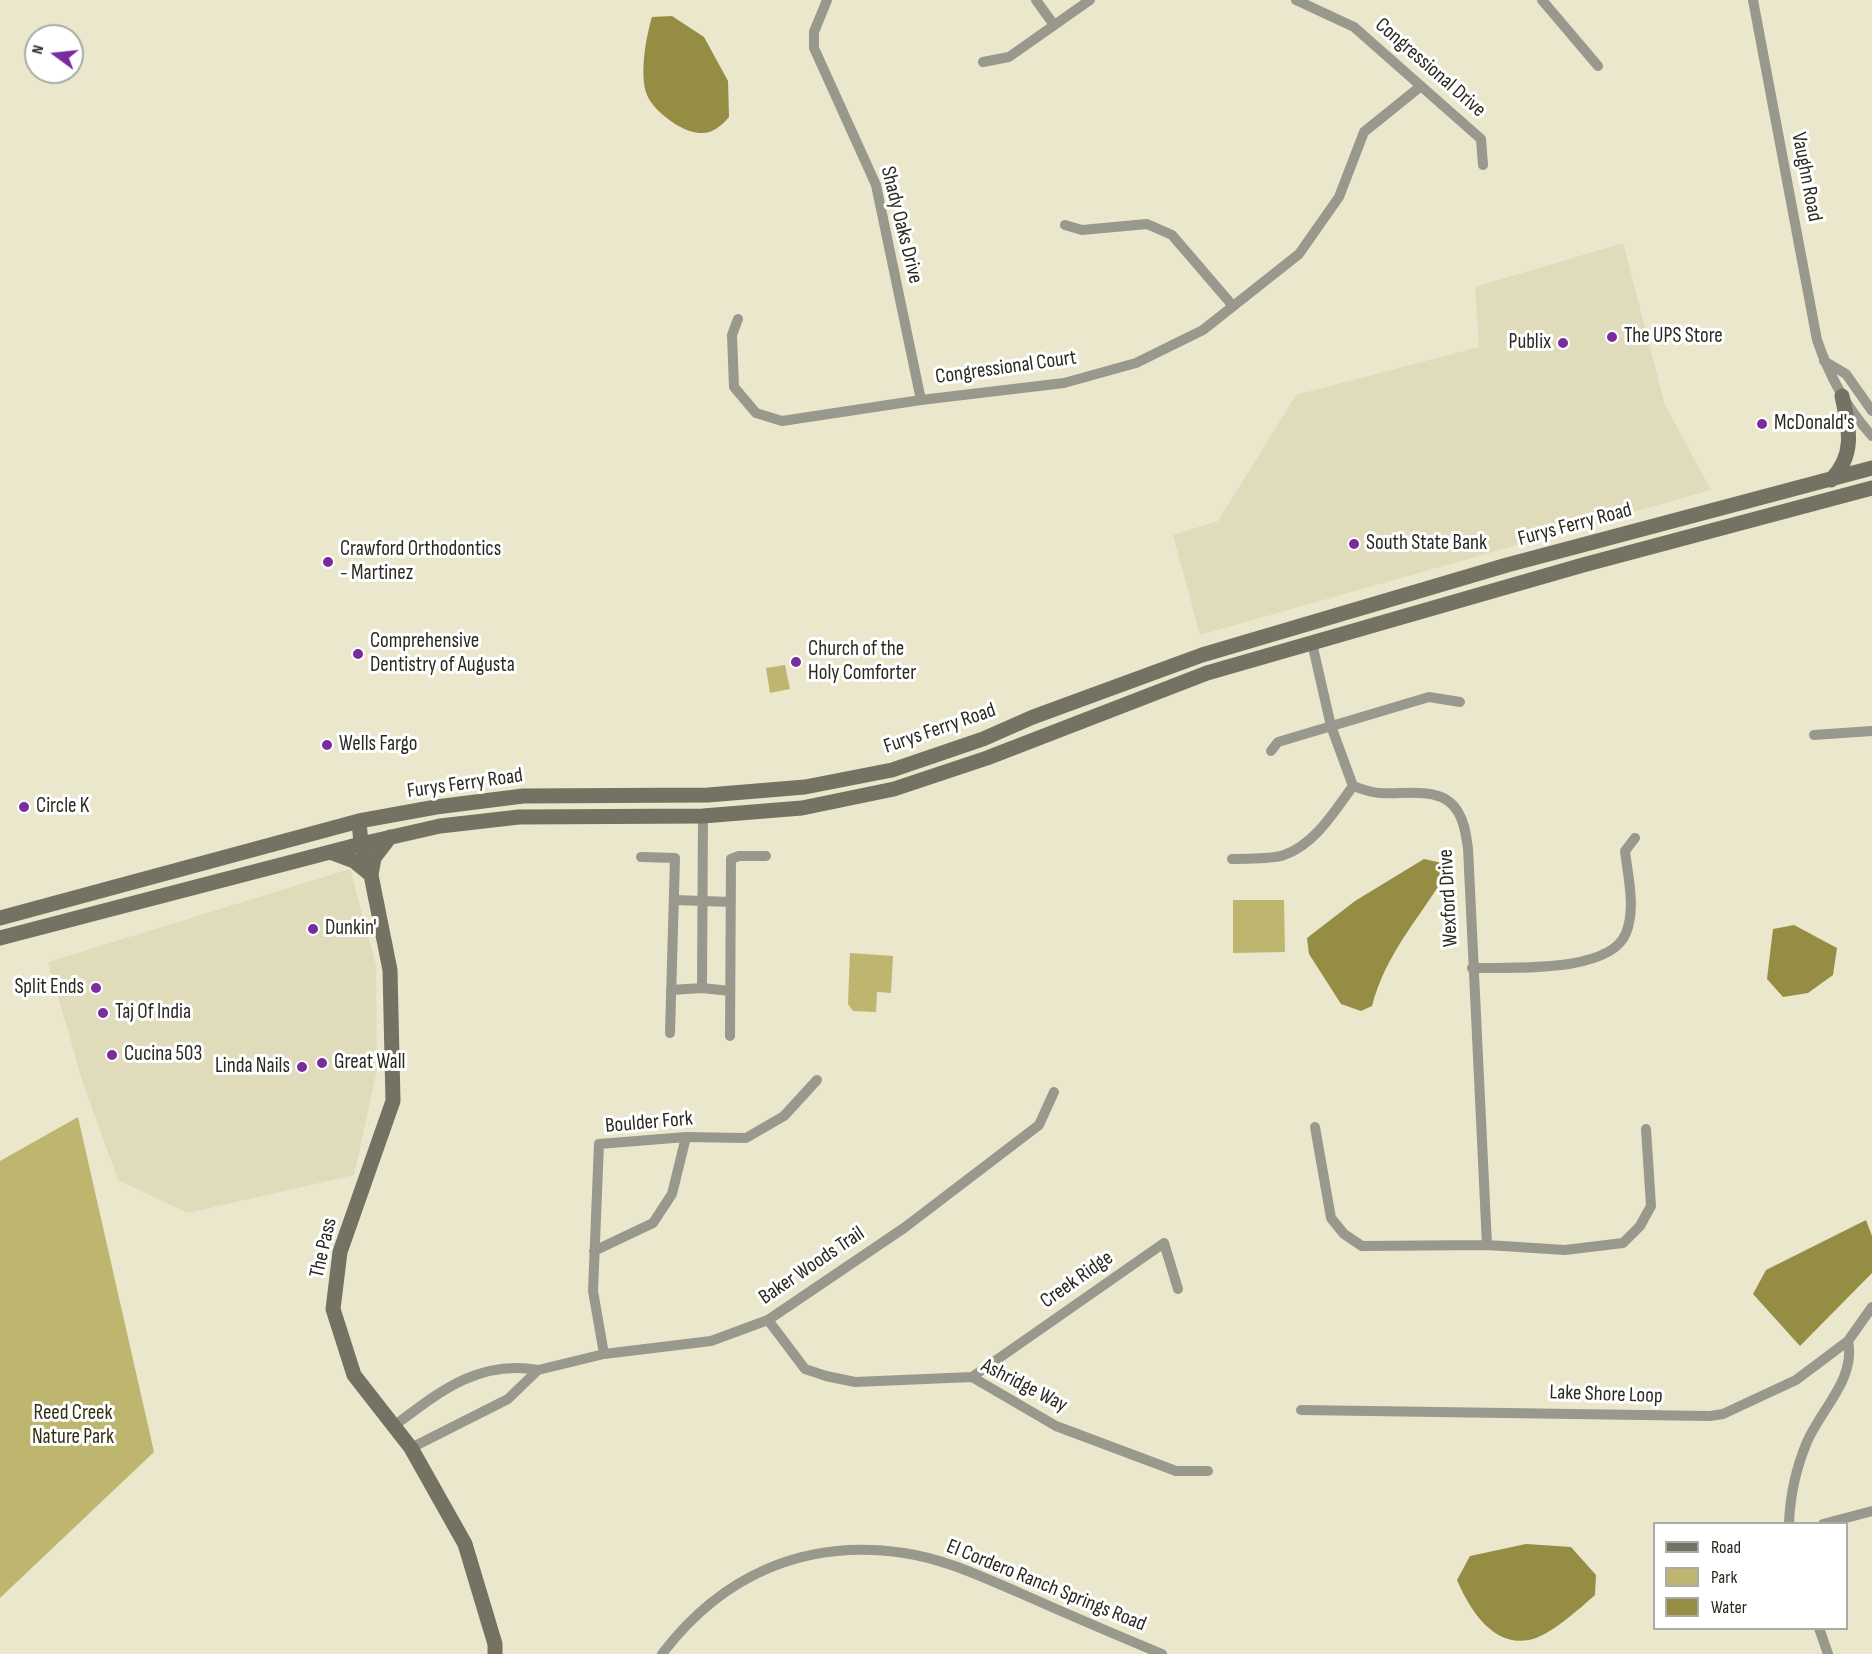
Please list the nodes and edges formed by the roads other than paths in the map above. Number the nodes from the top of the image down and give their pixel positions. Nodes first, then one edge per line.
1 (827, 0) edge
2 (1035, 0) edge
3 (1090, 0) edge
4 (1296, 0) edge
5 (1542, 0) edge
6 (1752, 0) edge
7 (1054, 26) junction
8 (982, 62) dead end
9 (1598, 66) dead end
10 (1421, 86) junction
11 (1483, 165) dead end
12 (1065, 225) dead end
13 (1233, 306) junction
14 (738, 319) dead end
15 (1824, 360) junction
16 (1842, 396) junction
17 (921, 400) junction
18 (1872, 411) edge
19 (1872, 436) edge
20 (1872, 468) edge
21 (1832, 480) junction
22 (1872, 488) edge
23 (1312, 643) junction
24 (1460, 702) dead end
25 (1331, 726) junction
26 (1872, 731) edge
27 (1814, 735) dead end
28 (1271, 751) dead end
29 (1353, 786) junction
30 (703, 816) junction
31 (359, 821) junction
32 (390, 837) junction
33 (1635, 838) dead end
34 (361, 844) junction
35 (330, 852) junction
36 (766, 856) dead end
37 (641, 857) dead end
38 (1232, 859) dead end
39 (371, 875) junction
40 (674, 900) junction
41 (702, 900) junction
42 (731, 902) junction
43 (31, 910) junction
44 (0, 918) edge
45 (36, 929) junction
46 (0, 938) edge
47 (1472, 969) junction
48 (702, 988) junction
49 (671, 990) junction
50 (730, 991) junction
51 (670, 1033) dead end
52 (730, 1036) dead end
53 (817, 1080) dead end
54 (1054, 1092) dead end
55 (1315, 1127) dead end
56 (1646, 1129) dead end
57 (686, 1137) junction
58 (1487, 1245) junction
59 (594, 1251) junction
60 (1178, 1290) dead end
61 (1872, 1307) edge
62 (768, 1320) junction
63 (1848, 1341) junction
64 (604, 1354) junction
65 (538, 1370) junction
66 (972, 1377) junction
67 (1301, 1410) dead end
68 (394, 1426) junction
69 (411, 1448) junction
70 (1208, 1471) dead end
71 (1872, 1511) edge
72 (1789, 1522) edge
73 (1831, 1522) edge
74 (1819, 1630) edge
75 (495, 1654) edge
76 (662, 1654) edge
77 (1162, 1654) edge
78 (1828, 1654) edge

1 - 17 street, Shady Oaks Drive
2 - 7 street
3 - 7 street
4 - 10 street, Congressional Drive
5 - 9 street
6 - 15 street, Vaughn Road
7 - 8 street
10 - 11 street, Congressional Drive
10 - 13 street, Congressional Court
12 - 13 street
13 - 17 street, Congressional Court
14 - 17 street, Congressional Court
15 - 16 street, Vaughn Road
15 - 18 street
16 - 19 street, Vaughn Road
16 - 21 main road
20 - 21 main road, Furys Ferry Road
21 - 31 main road, Furys Ferry Road
22 - 23 main road, Furys Ferry Road
23 - 25 street
23 - 30 main road, Furys Ferry Road
24 - 25 street
25 - 28 street
25 - 29 street
26 - 27 street
29 - 38 street
29 - 47 street, Wexford Drive
30 - 32 main road, Furys Ferry Road
30 - 41 street
31 - 34 main road, The Pass
31 - 43 main road, Furys Ferry Road
32 - 34 main road, Furys Ferry Road
32 - 39 main road
33 - 47 street
34 - 35 main road, Furys Ferry Road
34 - 39 main road, The Pass
35 - 39 main road
35 - 45 main road, Furys Ferry Road
36 - 42 street
37 - 40 street
39 - 68 main road, The Pass
40 - 41 street
40 - 49 street
41 - 42 street
41 - 48 street
42 - 50 street
43 - 44 main road, Furys Ferry Road
43 - 45 main road
45 - 46 main road, Furys Ferry Road
47 - 58 street, Wexford Drive
48 - 49 street
48 - 50 street
49 - 51 street
50 - 52 street
53 - 57 street, Boulder Fork
54 - 62 street, Baker Woods Trail
55 - 58 street
56 - 58 street
57 - 59 street
57 - 59 street, Boulder Fork
59 - 64 street, Boulder Fork
60 - 66 street, Creek Ridge
61 - 63 street, Lake Shore Loop
62 - 64 street, Baker Woods Trail
62 - 66 street, Ashridge Way
63 - 67 street, Lake Shore Loop
63 - 72 street
64 - 65 street, Baker Woods Trail
65 - 68 street, Baker Woods Trail
65 - 69 street
66 - 70 street, Ashridge Way
68 - 69 main road, The Pass
69 - 75 main road, The Pass
71 - 73 street
74 - 78 street
76 - 77 street, El Cordero Ranch Springs Road

